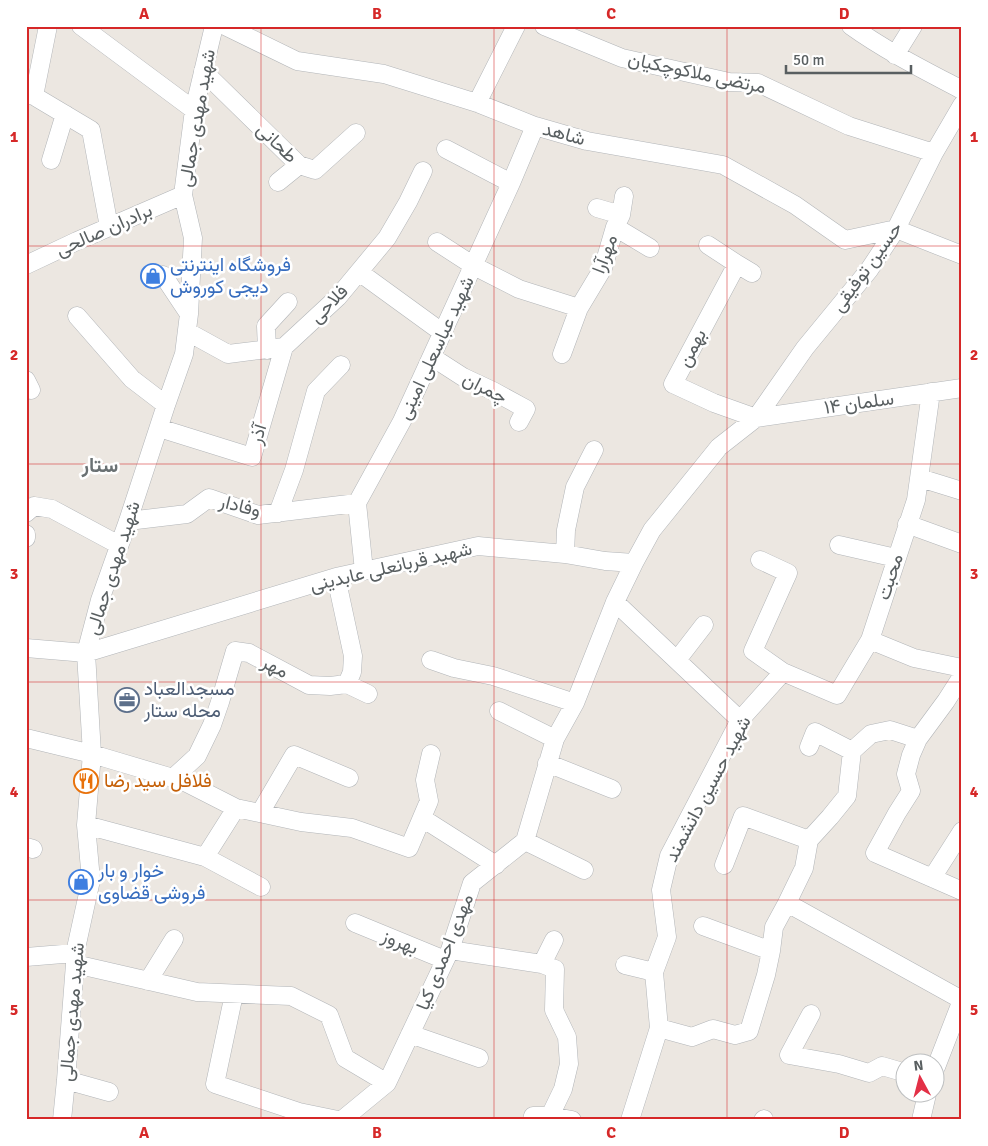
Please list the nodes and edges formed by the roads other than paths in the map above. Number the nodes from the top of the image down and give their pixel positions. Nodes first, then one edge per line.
1 (48, 26) edge
2 (81, 26) edge
3 (214, 26) edge
4 (225, 26) edge
5 (516, 26) edge
6 (544, 26) edge
7 (851, 26) edge
8 (913, 26) edge
9 (895, 55) junction
10 (203, 71) junction
11 (962, 90) edge
12 (30, 95) edge
13 (478, 102) junction
14 (962, 105) edge
15 (194, 110) junction
16 (65, 114) junction
17 (535, 126) junction
18 (356, 134) dead end
19 (446, 150) dead end
20 (934, 153) junction
21 (51, 160) dead end
22 (299, 165) junction
23 (423, 171) dead end
24 (278, 182) dead end
25 (511, 183) junction
26 (183, 195) junction
27 (624, 196) dead end
28 (597, 208) dead end
29 (618, 221) junction
30 (108, 227) junction
31 (896, 229) junction
32 (437, 242) dead end
33 (708, 245) dead end
34 (650, 248) dead end
35 (962, 255) edge
36 (737, 264) junction
37 (26, 265) edge
38 (474, 266) junction
39 (359, 272) junction
40 (752, 273) dead end
41 (162, 275) dead end
42 (288, 302) dead end
43 (579, 308) junction
44 (189, 314) junction
45 (77, 316) dead end
46 (188, 332) junction
47 (443, 333) junction
48 (276, 348) junction
49 (562, 354) dead end
50 (432, 357) junction
51 (341, 365) dead end
52 (962, 388) edge
53 (930, 392) junction
54 (166, 405) junction
55 (756, 418) junction
56 (518, 422) dead end
57 (159, 428) junction
58 (594, 450) dead end
59 (920, 478) junction
60 (962, 491) edge
61 (357, 503) junction
62 (278, 512) junction
63 (26, 513) edge
64 (128, 522) junction
65 (907, 524) junction
66 (962, 544) edge
67 (119, 545) junction
68 (839, 545) dead end
69 (566, 554) junction
70 (896, 558) junction
71 (760, 560) dead end
72 (634, 563) junction
73 (364, 571) junction
74 (336, 577) junction
75 (615, 602) junction
76 (704, 624) dead end
77 (870, 640) junction
78 (26, 648) edge
79 (86, 653) junction
80 (431, 660) dead end
81 (677, 660) junction
82 (962, 668) edge
83 (783, 672) junction
84 (962, 676) edge
85 (347, 684) junction
86 (368, 694) dead end
87 (575, 703) junction
88 (499, 711) dead end
89 (740, 720) junction
90 (26, 738) edge
91 (555, 739) junction
92 (918, 739) junction
93 (809, 746) dead end
94 (852, 751) junction
95 (92, 754) junction
96 (431, 754) dead end
97 (548, 764) junction
98 (173, 778) junction
99 (349, 778) dead end
100 (612, 789) dead end
101 (236, 808) junction
102 (260, 813) junction
103 (422, 818) junction
104 (86, 825) junction
105 (962, 831) edge
106 (808, 840) junction
107 (524, 841) junction
108 (205, 857) junction
109 (496, 865) junction
110 (724, 865) dead end
111 (584, 870) dead end
112 (932, 878) junction
113 (261, 887) dead end
114 (962, 891) edge
115 (787, 903) junction
116 (355, 924) dead end
117 (703, 926) dead end
118 (174, 939) dead end
119 (554, 940) dead end
120 (771, 950) junction
121 (448, 955) junction
122 (26, 957) edge
123 (75, 959) junction
124 (542, 964) junction
125 (625, 965) dead end
126 (654, 972) junction
127 (148, 981) junction
128 (234, 994) junction
129 (962, 1000) edge
130 (811, 1014) dead end
131 (659, 1028) junction
132 (410, 1034) junction
133 (941, 1054) edge
134 (479, 1058) dead end
135 (896, 1070) edge
136 (66, 1080) junction
137 (387, 1084) junction
138 (109, 1092) dead end
139 (925, 1104) edge
140 (550, 1116) junction
141 (62, 1120) edge
142 (340, 1120) edge
143 (532, 1120) edge
144 (572, 1120) edge
145 (630, 1120) edge
146 (921, 1120) edge

1 - 12 street
2 - 15 street
3 - 10 street, شهید مهدی جمالی
4 - 13 street, شاهد
5 - 13 street
6 - 20 street, مرتضی ملاکوچکیان
7 - 9 street
8 - 9 street
9 - 11 street
10 - 15 street, شهید مهدی جمالی
10 - 22 street, طحانی
12 - 16 street
13 - 17 street, شاهد
14 - 20 street, حسین توفیقی
15 - 26 street, شهید مهدی جمالی
16 - 21 street
16 - 30 street
17 - 25 street, شهید عباسعلی امینی
17 - 31 street, شاهد
18 - 22 street, طحانی
19 - 25 street
20 - 31 street, حسین توفیقی
22 - 24 street
23 - 39 street, فلاحی
25 - 38 street, شهید عباسعلی امینی
26 - 30 street, برادران صالحی
26 - 44 street, شهید مهدی جمالی
27 - 29 street, مهرآرا
28 - 29 street
29 - 34 street
29 - 43 street, مهرآرا
30 - 37 street, برادران صالحی
31 - 35 street
31 - 55 street, حسین توفیقی
32 - 38 street
33 - 36 street
36 - 40 street
36 - 55 street, بهمن
38 - 43 street
38 - 47 street, شهید عباسعلی امینی
39 - 47 street
39 - 48 street, فلاحی
41 - 44 street
42 - 48 street
43 - 49 street, مهرآرا
44 - 46 street, شهید مهدی جمالی
45 - 54 street
46 - 48 street
46 - 54 street, شهید مهدی جمالی
47 - 50 street, شهید عباسعلی امینی
48 - 57 street, آذر
50 - 56 street, چمران
50 - 61 street, شهید عباسعلی امینی
51 - 62 street
52 - 53 street, سلمان ۱۴
53 - 55 street, سلمان ۱۴
53 - 59 street, محبت
54 - 57 street, شهید مهدی جمالی
55 - 72 street
57 - 64 street, شهید مهدی جمالی
58 - 69 street
59 - 60 street
59 - 65 street, محبت
61 - 62 street, وفادار
61 - 73 street
62 - 64 street, وفادار
63 - 67 street
64 - 67 street, شهید مهدی جمالی
65 - 66 street
65 - 70 street, محبت
67 - 79 street, شهید مهدی جمالی
68 - 70 street
69 - 72 street, شهید قربانعلی عابدینی
69 - 73 street, شهید قربانعلی عابدینی
70 - 77 street, محبت
71 - 83 street
72 - 75 street
73 - 74 street, شهید قربانعلی عابدینی
74 - 79 street, شهید قربانعلی عابدینی
74 - 85 street
75 - 81 street
75 - 87 street
76 - 81 street
77 - 82 street
77 - 83 street, محبت
78 - 79 street, شهید قربانعلی عابدینی
79 - 95 street, شهید مهدی جمالی
80 - 87 street
81 - 89 street
83 - 89 street, شهید حسین دانشمند
84 - 92 street
85 - 86 street
85 - 98 street, مهر
87 - 91 street
88 - 91 street
89 - 126 street, شهید حسین دانشمند
90 - 95 street
91 - 97 street
92 - 94 street
92 - 112 street
93 - 94 street
94 - 106 street
95 - 98 street
95 - 104 street, شهید مهدی جمالی
96 - 103 street
97 - 100 street
97 - 107 street
98 - 101 street
99 - 102 street
101 - 102 street
101 - 108 street
102 - 103 street
103 - 109 street
104 - 108 street
104 - 123 street, شهید مهدی جمالی
105 - 112 street
106 - 110 street
106 - 115 street
107 - 109 street, مهدی احمدی کیا
107 - 111 street
108 - 113 street
109 - 121 street, مهدی احمدی کیا
112 - 114 street
115 - 120 street
115 - 129 street
116 - 121 street, بهروز
117 - 120 street
118 - 127 street
119 - 124 street
120 - 131 street
121 - 124 street, بهروز
121 - 132 street, مهدی احمدی کیا
122 - 123 street
123 - 127 street
123 - 136 street, شهید مهدی جمالی
124 - 140 street
125 - 126 street
126 - 131 street, شهید حسین دانشمند
127 - 128 street
128 - 137 street
128 - 142 street
129 - 133 street
130 - 135 street
131 - 145 street, شهید حسین دانشمند
132 - 134 street
132 - 137 street, مهدی احمدی کیا
136 - 138 street
136 - 141 street, شهید مهدی جمالی
137 - 142 street, مهدی احمدی کیا
139 - 146 street
140 - 143 street
140 - 144 street

